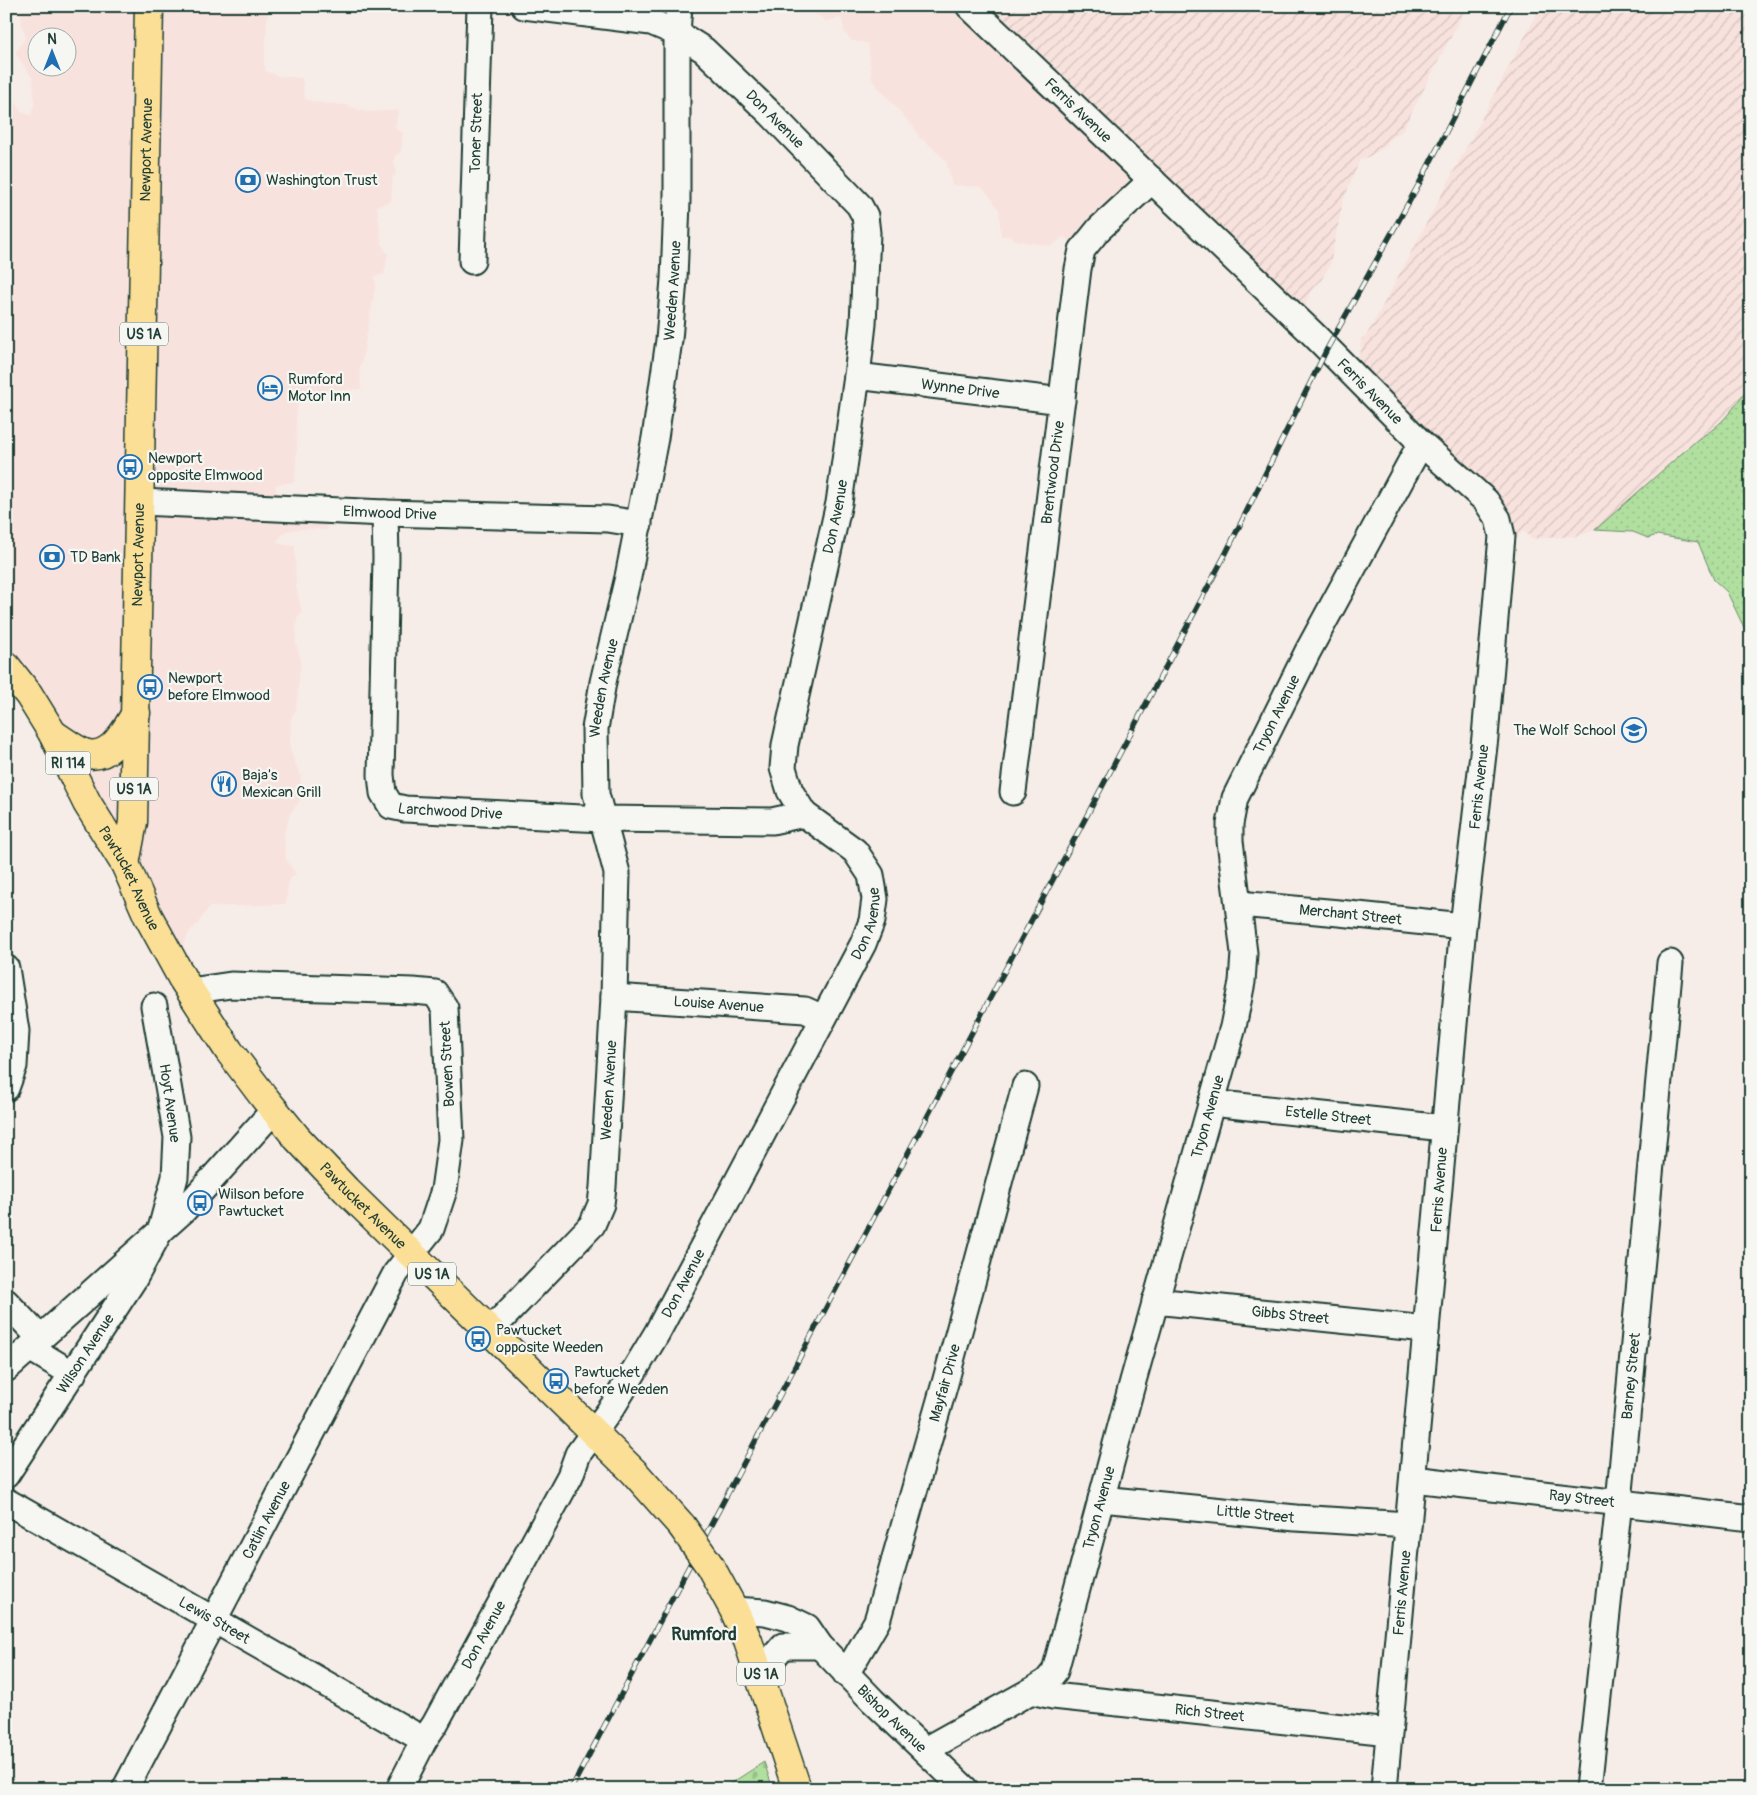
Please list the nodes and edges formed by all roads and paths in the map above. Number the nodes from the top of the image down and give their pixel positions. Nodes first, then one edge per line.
1 (150, 6) edge
2 (480, 6) edge
3 (524, 6) edge
4 (679, 6) edge
5 (969, 6) edge
6 (677, 32) junction
7 (1152, 180) junction
8 (472, 261) dead end
9 (856, 376) junction
10 (1062, 401) junction
11 (1421, 443) junction
12 (140, 502) junction
13 (385, 513) junction
14 (639, 524) junction
15 (6, 666) edge
16 (136, 713) junction
17 (54, 734) junction
18 (1013, 792) dead end
19 (804, 814) junction
20 (602, 819) junction
21 (125, 864) junction
22 (1239, 904) junction
23 (1463, 926) junction
24 (1670, 963) dead end
25 (6, 968) edge
26 (190, 991) junction
27 (614, 997) junction
28 (154, 1006) dead end
29 (823, 1018) junction
30 (1025, 1086) dead end
31 (6, 1088) edge
32 (1211, 1103) junction
33 (274, 1110) junction
34 (1444, 1128) junction
35 (161, 1229) junction
36 (412, 1255) junction
37 (1155, 1301) junction
38 (6, 1302) edge
39 (1426, 1329) junction
40 (490, 1331) junction
41 (35, 1343) junction
42 (6, 1369) edge
43 (73, 1374) junction
44 (595, 1433) junction
45 (6, 1475) edge
46 (1413, 1479) junction
47 (1101, 1499) junction
48 (6, 1500) edge
49 (1619, 1502) junction
50 (1751, 1518) edge
51 (1408, 1525) junction
52 (734, 1610) junction
53 (214, 1620) junction
54 (820, 1646) junction
55 (760, 1673) junction
56 (846, 1674) junction
57 (1031, 1691) junction
58 (1389, 1732) junction
59 (424, 1740) junction
60 (925, 1750) junction
61 (125, 1789) edge
62 (399, 1789) edge
63 (797, 1789) edge
64 (965, 1789) edge
65 (1384, 1789) edge
66 (1588, 1789) edge

1 - 12 main road, Newport Avenue / US 1A
2 - 8 street, Toner Street
3 - 6 street, Don Avenue
4 - 6 street, Weeden Avenue
5 - 7 street, Ferris Avenue
6 - 9 street, Don Avenue
6 - 14 street, Weeden Avenue
7 - 10 street, Brentwood Drive
7 - 11 street, Ferris Avenue
9 - 10 street, Wynne Drive
9 - 19 street, Don Avenue
10 - 18 street, Brentwood Drive
11 - 22 street, Tryon Avenue
11 - 23 street, Ferris Avenue
12 - 13 street, Elmwood Drive
12 - 16 main road, Newport Avenue / US 1A
13 - 14 street, Elmwood Drive
13 - 20 street, Larchwood Drive
14 - 20 street, Weeden Avenue
15 - 17 main road, Pawtucket Avenue / RI 114
16 - 17 main road
16 - 21 main road, Newport Avenue / US 1A
17 - 21 main road, Pawtucket Avenue / RI 114
19 - 20 street, Larchwood Drive
19 - 29 street, Don Avenue
20 - 27 street, Weeden Avenue
21 - 26 main road, Pawtucket Avenue / US 1A
22 - 23 street, Merchant Street
22 - 32 street, Tryon Avenue
23 - 34 street, Ferris Avenue
24 - 49 street, Barney Street
25 - 31 street
26 - 33 main road, Pawtucket Avenue / US 1A
26 - 36 street, Bowen Street
27 - 29 street, Louise Avenue
27 - 40 street, Weeden Avenue
28 - 35 street, Hoyt Avenue
29 - 44 street, Don Avenue
30 - 56 street, Mayfair Drive
32 - 34 street, Estelle Street
32 - 37 street, Tryon Avenue
33 - 35 street
33 - 36 main road, Pawtucket Avenue / US 1A
34 - 39 street, Ferris Avenue
35 - 41 street
35 - 43 street, Wilson Avenue
36 - 40 main road, Pawtucket Avenue / US 1A
36 - 53 street, Catlin Avenue
37 - 39 street, Gibbs Street
37 - 47 street, Tryon Avenue
38 - 41 street
39 - 46 street, Ferris Avenue
40 - 44 main road, Pawtucket Avenue / US 1A
41 - 42 street
41 - 43 street
43 - 45 street, Wilson Avenue
44 - 52 main road, Pawtucket Avenue / US 1A, bridge
44 - 59 street, Don Avenue
46 - 49 street, Ray Street
46 - 51 street, Ferris Avenue
47 - 51 street, Little Street
47 - 57 street, Tryon Avenue
48 - 53 street, Lewis Street
49 - 50 street, Ray Street
49 - 66 street, Barney Street
51 - 58 street, Ferris Avenue
52 - 54 street, Bishop Avenue
52 - 55 main road, Pawtucket Avenue / US 1A
53 - 59 street, Lewis Street
53 - 61 street, Catlin Avenue
54 - 55 street
54 - 56 street, Bishop Avenue
55 - 63 main road, Pawtucket Avenue / US 1A
56 - 60 street, Bishop Avenue
57 - 58 street, Rich Street
57 - 60 street, Tryon Avenue
58 - 65 street, Ferris Avenue
59 - 62 street, Don Avenue
60 - 64 street, Bishop Avenue

